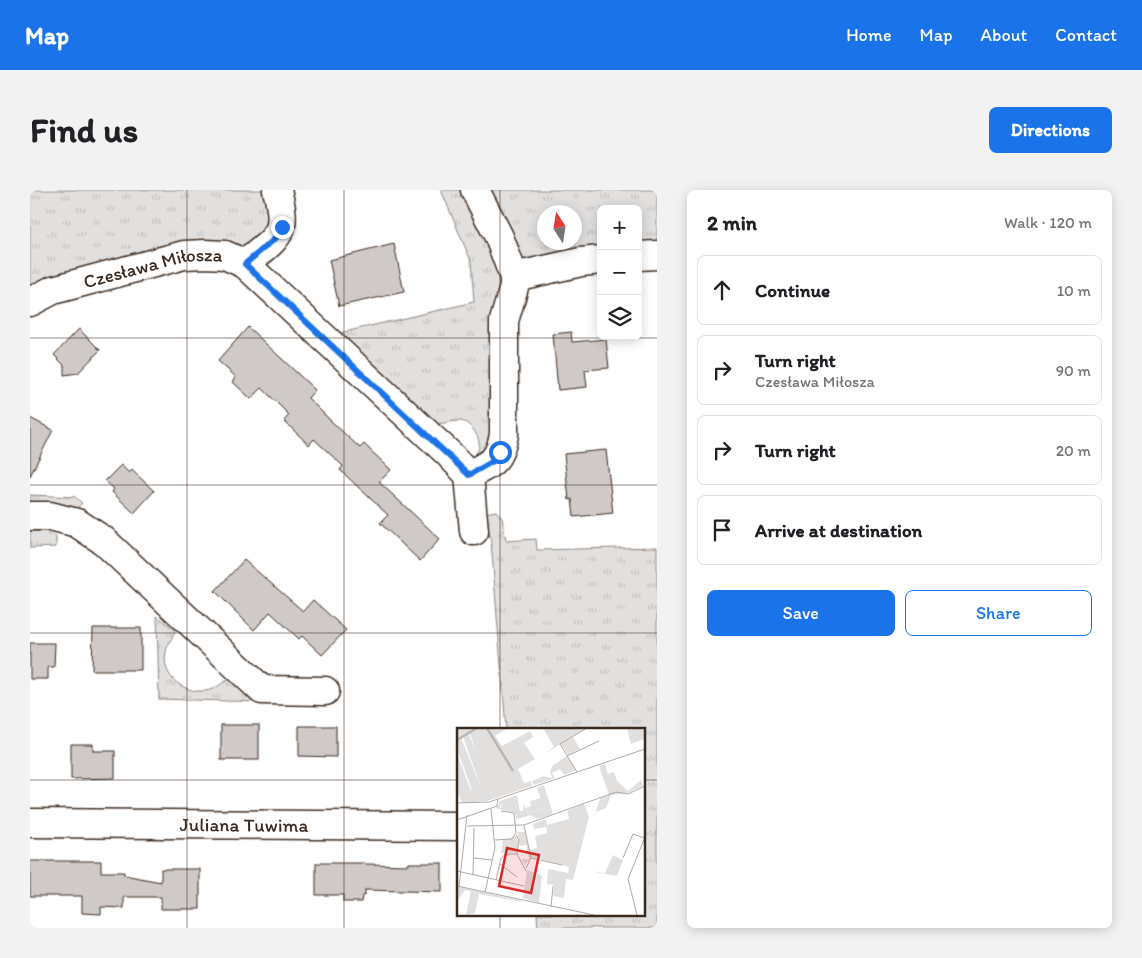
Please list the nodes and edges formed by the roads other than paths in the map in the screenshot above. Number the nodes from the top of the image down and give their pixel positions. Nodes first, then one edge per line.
1 (277, 190) edge
2 (474, 190) edge
3 (657, 255) edge
4 (642, 256) edge
5 (597, 260) edge
6 (245, 264) junction
7 (514, 277) junction
8 (30, 302) edge
9 (469, 475) junction
10 (30, 516) edge
11 (474, 531) dead end
12 (324, 691) dead end
13 (30, 823) edge
14 (457, 826) edge

1 - 6 street
2 - 7 street
3 - 4 street
5 - 7 street
6 - 8 street, Czesława Miłosza
6 - 9 street, Czesława Miłosza
7 - 9 street
9 - 11 street
10 - 12 street
13 - 14 street, Juliana Tuwima

